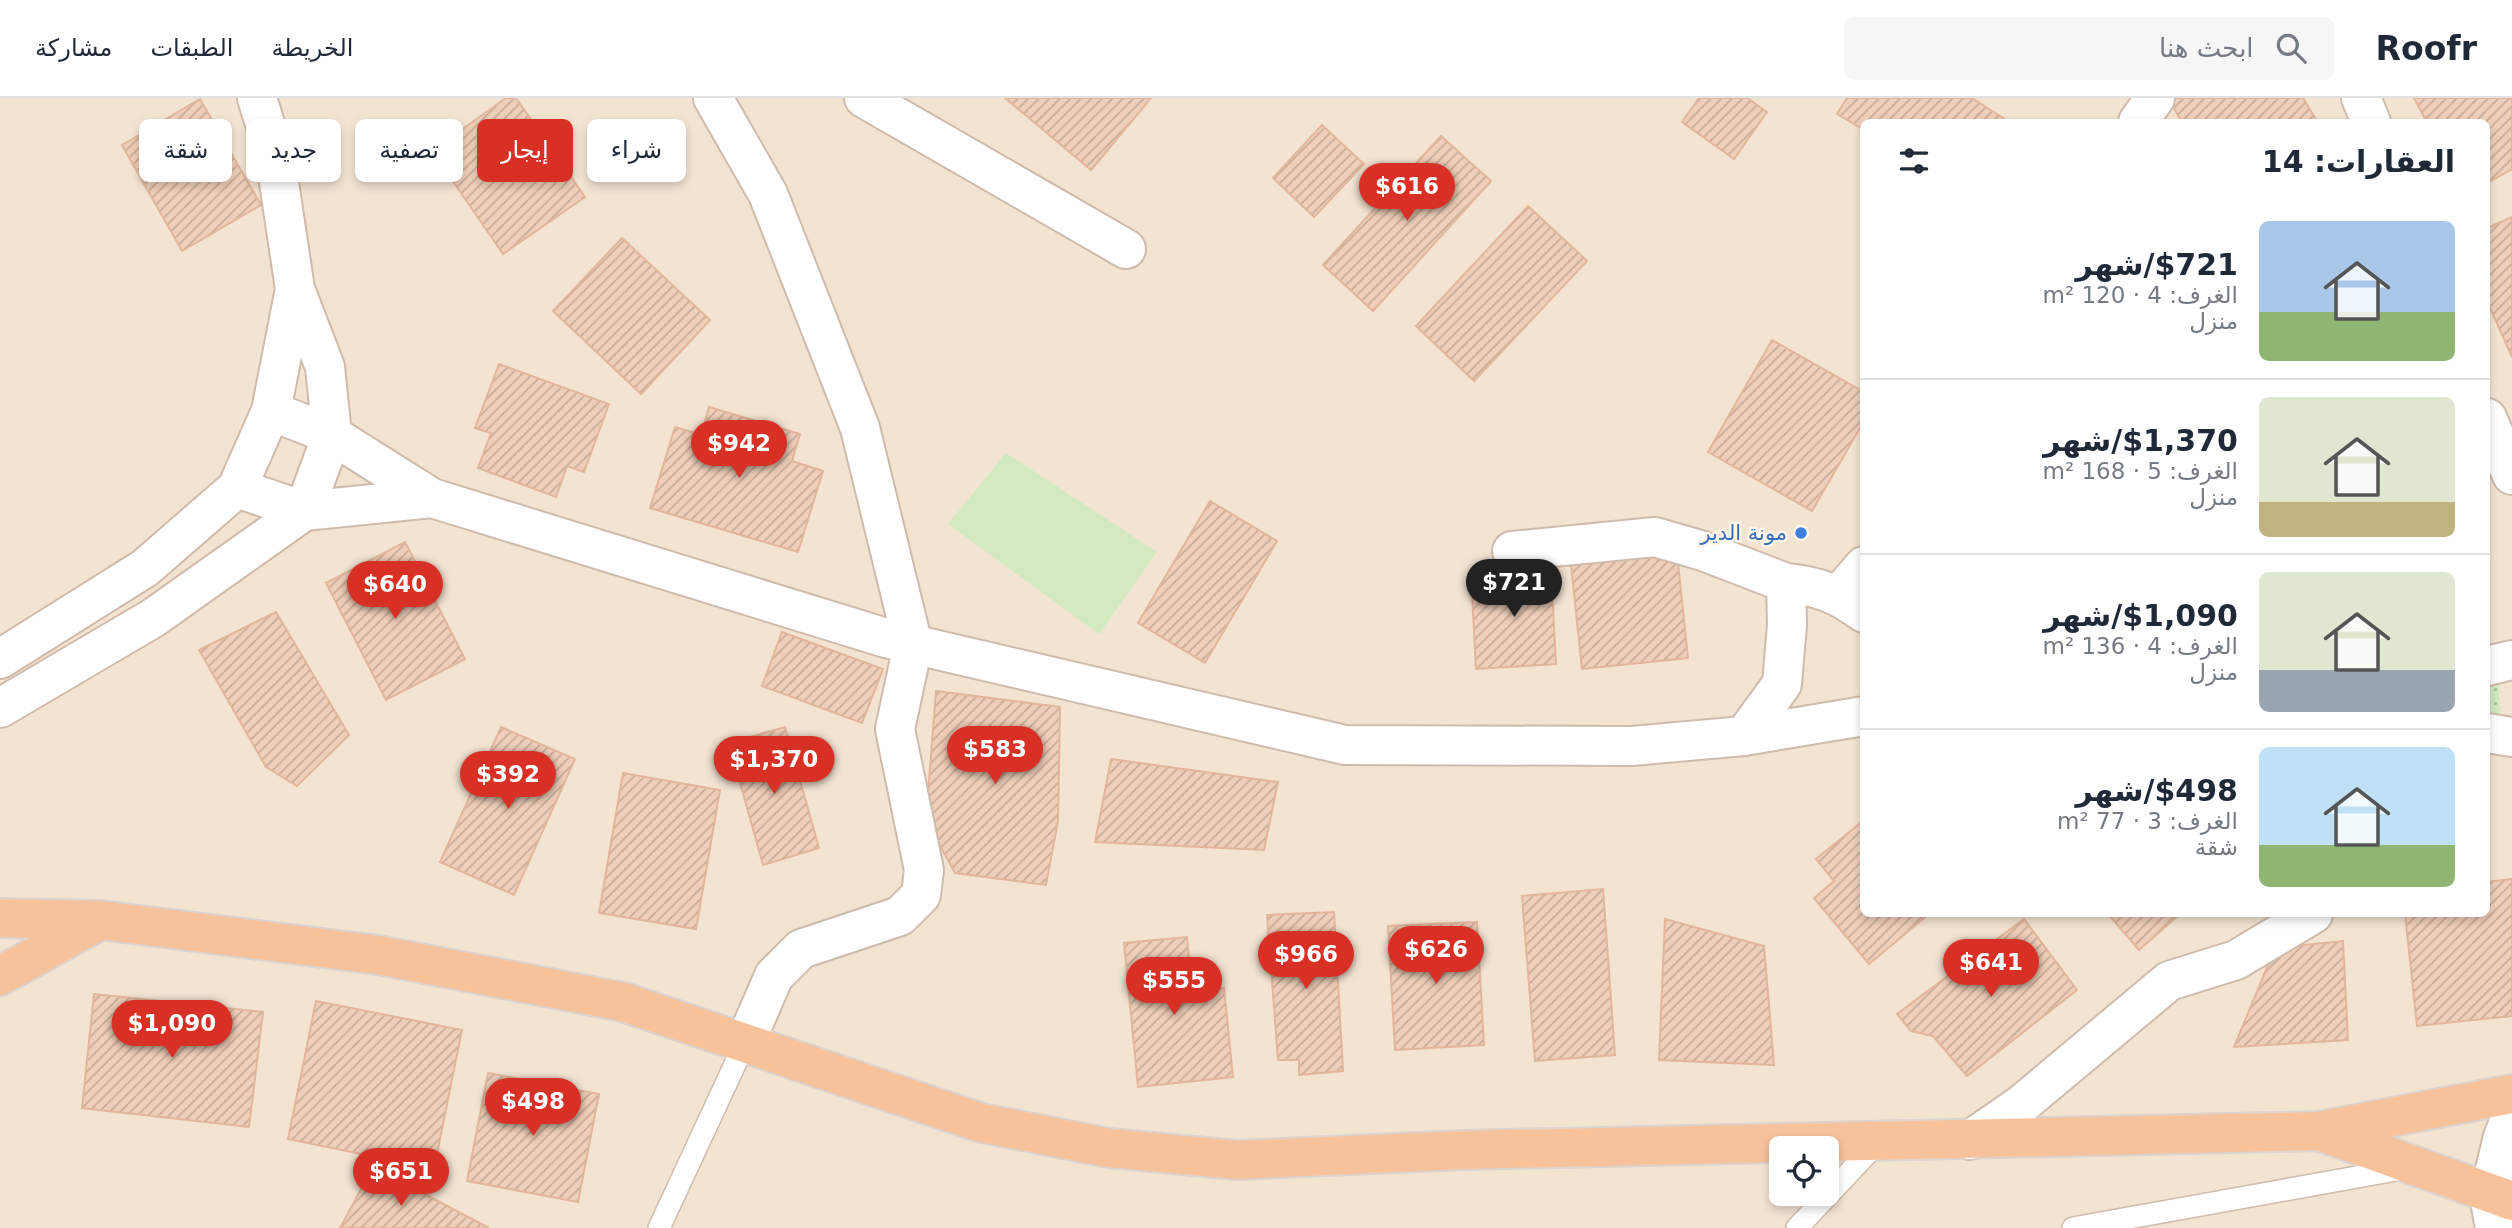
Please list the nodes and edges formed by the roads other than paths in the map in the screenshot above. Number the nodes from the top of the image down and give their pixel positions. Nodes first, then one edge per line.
1 (257, 98) edge
2 (713, 98) edge
3 (864, 98) edge
4 (2155, 98) edge
5 (2361, 98) edge
6 (2140, 119) edge
7 (2370, 119) edge
8 (1126, 249) dead end
9 (295, 289) junction
10 (271, 411) junction
11 (2490, 425) edge
12 (332, 435) junction
13 (2512, 475) edge
14 (237, 488) junction
15 (432, 498) junction
16 (304, 511) junction
17 (1512, 551) dead end
18 (1703, 551) junction
19 (1786, 583) junction
20 (1856, 591) edge
21 (1787, 625) junction
22 (913, 645) junction
23 (0, 659) edge
24 (2512, 660) edge
25 (2490, 665) edge
26 (0, 708) edge
27 (1860, 717) edge
28 (2490, 733) edge
29 (1745, 736) junction
30 (2512, 737) edge
31 (2309, 917) edge
32 (0, 918) edge
33 (100, 920) junction
34 (0, 976) edge
35 (744, 1045) junction
36 (2512, 1094) edge
37 (2512, 1115) edge
38 (2319, 1131) junction
39 (1970, 1140) junction
40 (1877, 1143) junction
41 (2416, 1167) junction
42 (2499, 1208) edge
43 (659, 1228) edge
44 (1797, 1228) edge
45 (2073, 1228) edge

1 - 9 street
2 - 22 street
3 - 8 street
4 - 6 street
5 - 7 street
9 - 10 street
9 - 12 street
10 - 12 street
10 - 14 street
11 - 13 street
12 - 15 street
12 - 16 street
14 - 16 street
14 - 23 street
15 - 16 street
15 - 22 street
16 - 26 street
17 - 18 street
18 - 19 street
18 - 21 street
19 - 20 street
19 - 21 street
21 - 29 street
22 - 29 street
22 - 35 street
24 - 25 street
27 - 29 street
28 - 30 street
31 - 39 street
32 - 33 highway
33 - 34 highway
33 - 35 highway
35 - 40 highway
35 - 43 lane
36 - 38 highway
37 - 42 street
38 - 39 highway
38 - 41 highway
39 - 40 highway
40 - 44 lane
41 - 42 highway
41 - 45 lane

